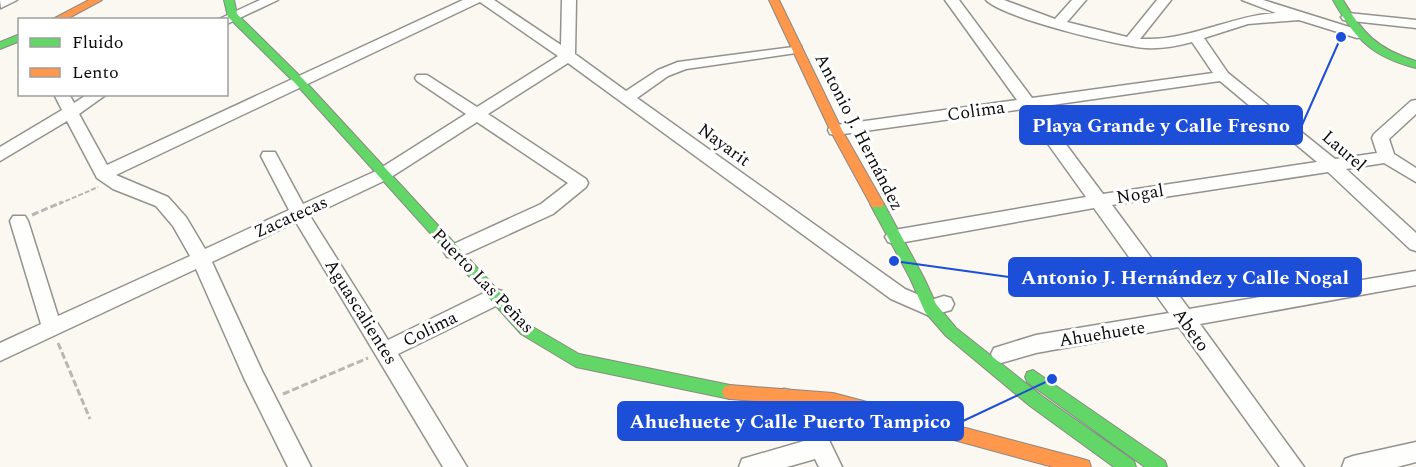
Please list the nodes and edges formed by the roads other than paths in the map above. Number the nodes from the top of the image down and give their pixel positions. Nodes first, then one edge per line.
1 (97, 0) edge
2 (229, 0) edge
3 (271, 0) edge
4 (474, 0) edge
5 (485, 0) edge
6 (586, 0) edge
7 (774, 0) edge
8 (952, 0) edge
9 (993, 0) edge
10 (1079, 0) edge
11 (1164, 0) edge
12 (1249, 0) edge
13 (1338, 0) edge
14 (569, 1) edge
15 (1299, 16) junction
16 (228, 17) edge
17 (1348, 17) junction
18 (60, 18) edge
19 (1059, 23) junction
20 (1416, 24) edge
21 (1357, 34) junction
22 (18, 38) edge
23 (1196, 38) junction
24 (1130, 42) junction
25 (0, 46) edge
26 (796, 49) junction
27 (568, 56) junction
28 (1416, 65) edge
29 (1222, 76) junction
30 (422, 78) dead end
31 (299, 81) junction
32 (62, 96) edge
33 (97, 96) edge
34 (626, 98) junction
35 (1026, 105) junction
36 (1416, 105) edge
37 (71, 112) junction
38 (476, 115) junction
39 (836, 130) junction
40 (0, 155) edge
41 (269, 156) dead end
42 (1387, 157) junction
43 (1330, 164) junction
44 (382, 175) junction
45 (1416, 176) edge
46 (107, 178) junction
47 (1098, 201) junction
48 (300, 214) junction
49 (19, 221) road end
50 (894, 237) junction
51 (1416, 244) edge
52 (453, 252) junction
53 (200, 258) junction
54 (1416, 279) edge
55 (495, 297) junction
56 (942, 308) junction
57 (1184, 321) junction
58 (52, 328) junction
59 (385, 351) junction
60 (997, 351) joint
61 (0, 352) edge
62 (784, 398) junction
63 (1416, 452) edge
64 (826, 457) edge
65 (300, 467) edge
66 (456, 467) edge
67 (750, 467) edge
68 (1083, 467) edge
69 (1128, 467) edge
70 (1159, 467) edge
71 (1293, 467) edge
72 (1353, 467) edge

1 - 18 street
2 - 16 street
3 - 16 street
4 - 31 street
5 - 27 street, Nayarit
6 - 14 street
7 - 26 street, Antonio J. Hernández
8 - 35 street, Abeto
9 - 19 street
10 - 19 street
11 - 24 street
12 - 15 street
13 - 17 street
14 - 27 street
15 - 21 street
15 - 23 street
16 - 31 street, Puerto Las Peñas
17 - 20 street
17 - 21 street
19 - 24 street
21 - 28 street
22 - 25 street
23 - 24 street
23 - 29 street, Laurel
26 - 34 street
26 - 39 street, Antonio J. Hernández
27 - 34 street, Nayarit
27 - 38 street, Zacatecas
29 - 35 street, Colima
29 - 43 street, Laurel
30 - 38 street
31 - 44 street, Puerto Las Peñas
31 - 46 street
32 - 37 street
33 - 37 street
34 - 56 street, Nayarit
35 - 39 street, Colima
35 - 47 street, Abeto
36 - 42 street
37 - 40 street
37 - 46 street
38 - 44 street, Zacatecas
38 - 52 street
39 - 50 street, Antonio J. Hernández
41 - 48 street, Aguascalientes
42 - 43 street, Nogal
42 - 45 street
43 - 47 street, Nogal
43 - 51 street, Laurel
44 - 48 street, Zacatecas
44 - 52 street, Puerto Las Peñas
46 - 53 street
47 - 50 street, Nogal
47 - 57 street, Abeto
48 - 53 street, Zacatecas
48 - 59 street, Aguascalientes
49 - 58 street
50 - 56 street, Antonio J. Hernández
52 - 55 street, Puerto Las Peñas
53 - 58 street, Zacatecas
53 - 65 street
54 - 57 street, Ahuehuete
55 - 59 street, Colima
55 - 62 street, Puerto Las Peñas
56 - 69 street, Antonio J. Hernández
57 - 60 street, Ahuehuete
57 - 71 street, Abeto
58 - 61 street, Zacatecas
59 - 66 street, Aguascalientes
60 - 70 street
62 - 64 street
62 - 68 street, Puerto Las Peñas
63 - 72 street
64 - 67 street

